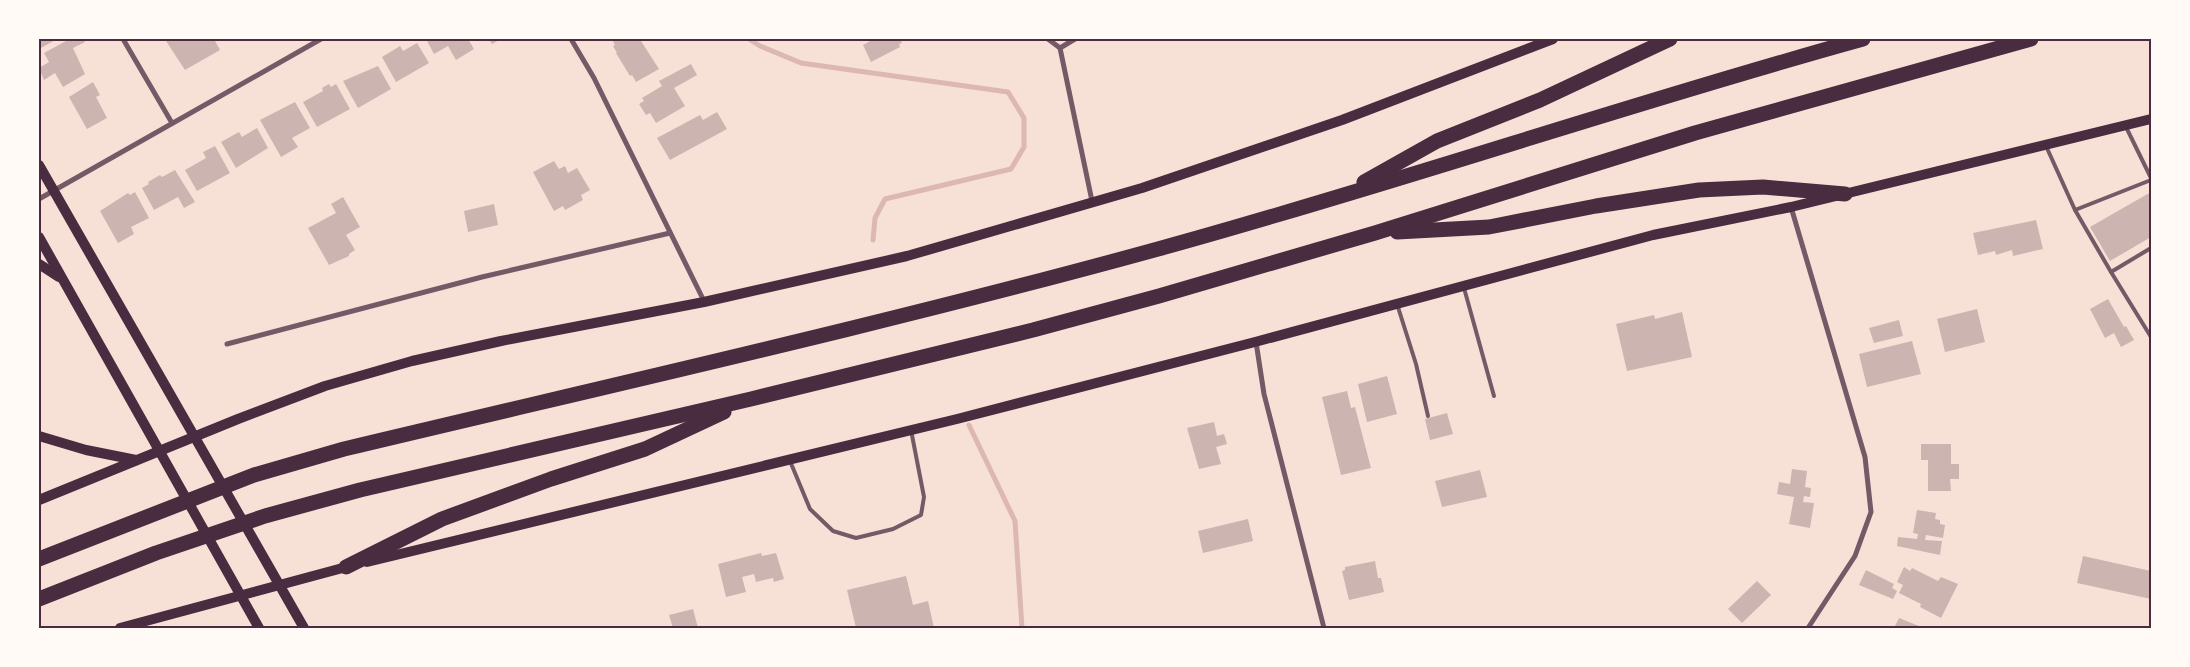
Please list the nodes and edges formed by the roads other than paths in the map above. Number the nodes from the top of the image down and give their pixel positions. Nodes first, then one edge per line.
1 (123, 39) edge
2 (321, 39) edge
3 (571, 39) edge
4 (1048, 39) edge
5 (1075, 39) edge
6 (1553, 39) edge
7 (1670, 39) edge
8 (1863, 39) edge
9 (2031, 39) edge
10 (1060, 48) junction
11 (2151, 119) edge
12 (2138, 122) junction
13 (172, 124) junction
14 (2125, 125) junction
15 (2151, 125) edge
16 (2045, 144) junction
17 (39, 165) edge
18 (2151, 179) edge
19 (53, 191) junction
20 (1845, 194) junction
21 (1336, 197) junction
22 (39, 199) edge
23 (1092, 201) junction
24 (1791, 207) junction
25 (2075, 210) junction
26 (670, 233) junction
27 (1375, 233) junction
28 (39, 237) edge
29 (2151, 248) edge
30 (39, 264) edge
31 (2111, 272) junction
32 (61, 278) junction
33 (1463, 286) junction
34 (704, 302) junction
35 (1397, 304) junction
36 (2151, 337) edge
37 (1256, 342) junction
38 (226, 344) dead end
39 (1494, 396) dead end
40 (751, 399) junction
41 (1428, 416) dead end
42 (910, 430) junction
43 (39, 436) edge
44 (789, 459) junction
45 (137, 461) junction
46 (39, 500) edge
47 (39, 559) edge
48 (346, 567) junction
49 (39, 599) edge
50 (257, 624) edge
51 (120, 628) edge
52 (304, 628) edge
53 (1324, 628) edge
54 (1808, 628) edge

1 - 13 street
2 - 13 street
3 - 26 street
4 - 10 street
5 - 10 street
6 - 23 main road
7 - 21 highway
8 - 21 highway
9 - 27 highway
10 - 23 street
11 - 12 main road
12 - 14 main road
12 - 15 main road
13 - 19 street
14 - 16 main road
14 - 18 lane
16 - 20 main road
16 - 25 lane
17 - 19 main road
18 - 25 lane
19 - 22 street
19 - 52 main road
20 - 24 main road
20 - 27 highway
21 - 47 highway
23 - 34 main road
24 - 33 main road
24 - 54 street
25 - 31 lane
26 - 34 street
26 - 38 street
27 - 40 highway
28 - 32 main road
29 - 31 lane
30 - 32 main road
31 - 36 lane
32 - 50 main road
33 - 35 main road
33 - 39 lane
34 - 45 main road
35 - 37 main road
35 - 41 lane
37 - 42 main road
37 - 53 street
40 - 48 highway
40 - 49 highway
42 - 44 main road
42 - 44 lane
43 - 45 main road
44 - 48 main road
45 - 46 main road
48 - 51 main road

